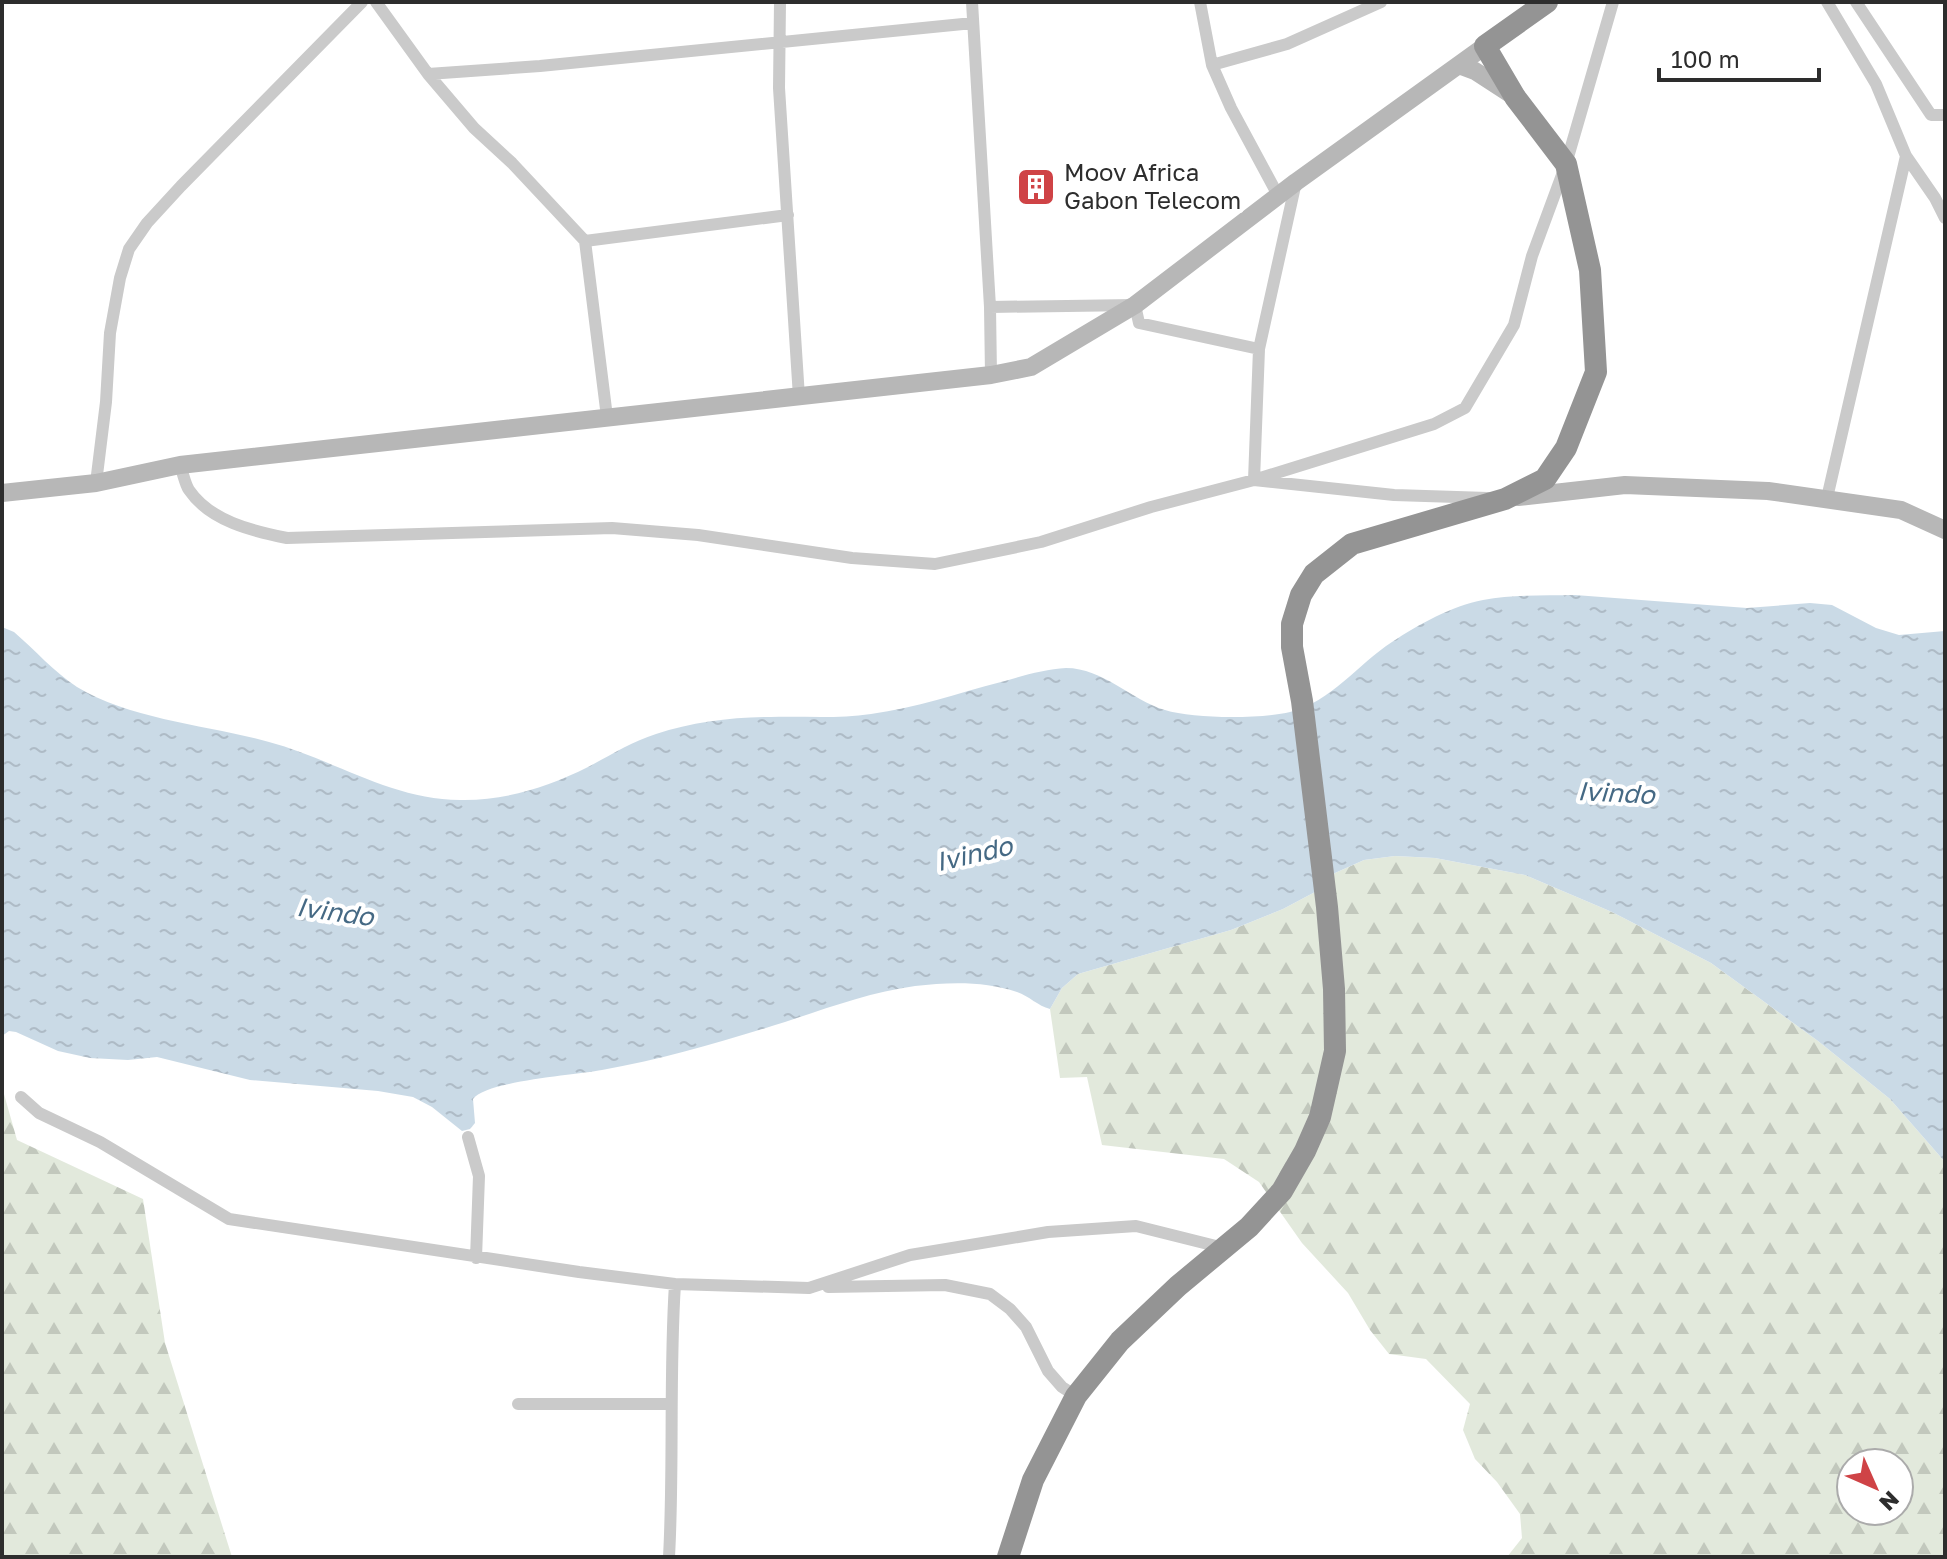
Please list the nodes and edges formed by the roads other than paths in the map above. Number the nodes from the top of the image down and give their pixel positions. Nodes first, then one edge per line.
1 (362, 2) edge
2 (376, 2) edge
3 (780, 2) edge
4 (972, 2) edge
5 (1200, 2) edge
6 (1381, 2) edge
7 (1547, 2) edge
8 (1613, 2) edge
9 (1827, 2) edge
10 (1856, 2) edge
11 (973, 23) junction
12 (780, 41) junction
13 (1485, 46) junction
14 (1212, 65) junction
15 (1459, 65) junction
16 (428, 74) junction
17 (1515, 97) junction
18 (1945, 115) edge
19 (1906, 156) junction
20 (1566, 164) junction
21 (1296, 182) junction
22 (1279, 197) junction
23 (788, 215) junction
24 (1945, 218) edge
25 (585, 241) junction
26 (1135, 305) junction
27 (990, 307) junction
28 (1259, 349) junction
29 (991, 375) junction
30 (799, 397) junction
31 (607, 417) junction
32 (180, 465) junction
33 (1254, 480) junction
34 (96, 483) junction
35 (2, 493) edge
36 (1827, 498) junction
37 (1505, 499) junction
38 (1945, 530) edge
39 (21, 1097) dead end
40 (468, 1137) dead end
41 (1224, 1248) junction
42 (476, 1258) junction
43 (675, 1284) junction
44 (809, 1288) junction
45 (1076, 1396) junction
46 (518, 1404) dead end
47 (670, 1404) junction
48 (669, 1557) edge
49 (1008, 1557) edge

1 - 34 street
2 - 16 street
3 - 12 street
4 - 11 street
5 - 14 street
6 - 14 street
7 - 13 highway
8 - 20 street
9 - 19 street
10 - 18 street
11 - 12 street
11 - 27 street
12 - 16 street
12 - 23 street
13 - 15 street
13 - 17 highway
14 - 22 street
15 - 17 street
15 - 21 street
16 - 25 street
17 - 20 highway
19 - 24 street
19 - 36 street
20 - 33 street
20 - 37 highway
21 - 22 street
21 - 28 street
22 - 26 street
23 - 25 street
23 - 30 street
25 - 31 street
26 - 27 street
26 - 28 street
26 - 29 street
27 - 29 street
28 - 33 street
29 - 30 street
30 - 31 street
31 - 32 street
32 - 33 street
32 - 34 street
33 - 37 street
34 - 35 street
36 - 37 street
36 - 38 street
37 - 41 highway
39 - 42 street
40 - 42 street
41 - 44 street
41 - 45 highway
42 - 43 street
43 - 44 street
43 - 47 street
44 - 45 street
45 - 49 highway
46 - 47 street
47 - 48 street

